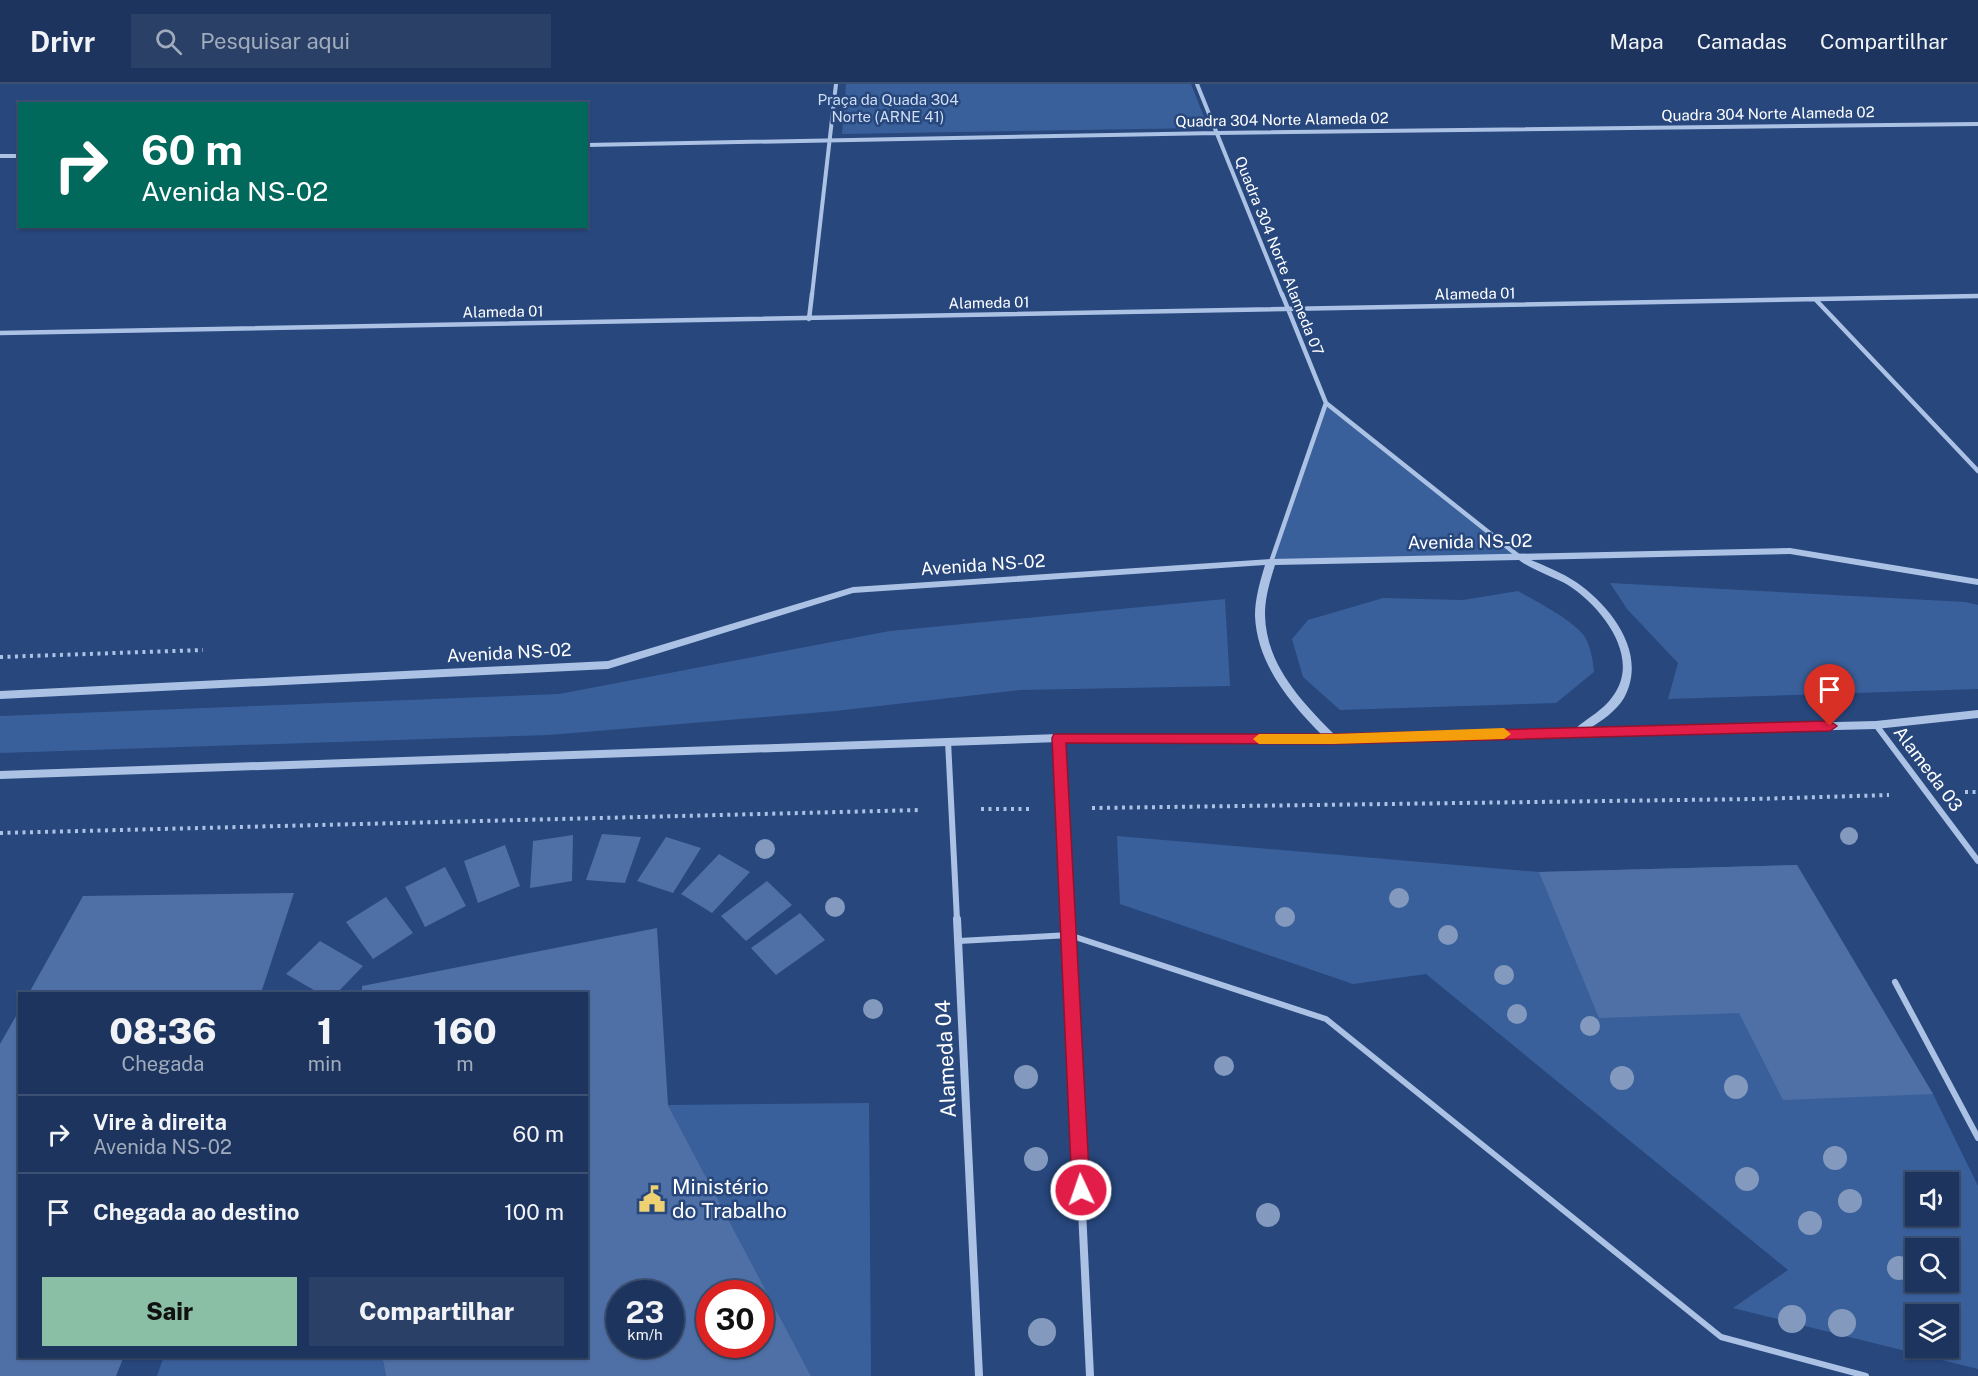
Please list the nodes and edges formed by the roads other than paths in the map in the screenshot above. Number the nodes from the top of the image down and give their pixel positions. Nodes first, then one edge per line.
1 (836, 84) edge
2 (1197, 84) edge
3 (1978, 124) edge
4 (1217, 133) junction
5 (829, 140) junction
6 (588, 145) edge
7 (0, 156) edge
8 (18, 156) edge
9 (1978, 296) edge
10 (1816, 300) junction
11 (1288, 309) junction
12 (809, 318) junction
13 (0, 333) edge
14 (1326, 403) junction
15 (1978, 471) edge
16 (1521, 558) junction
17 (1271, 562) junction
18 (1978, 582) edge
19 (0, 695) edge
20 (1978, 715) edge
21 (1876, 725) junction
22 (1577, 731) junction
23 (1059, 738) junction
24 (1333, 739) junction
25 (948, 741) junction
26 (0, 775) edge
27 (1978, 861) edge
28 (1069, 935) junction
29 (959, 941) junction
30 (1894, 982) dead end
31 (1978, 1138) edge
32 (980, 1376) edge
33 (1090, 1376) edge
34 (1866, 1376) edge

1 - 5 street
2 - 4 street, Quadra 304 Norte Alameda 07
3 - 4 street, Quadra 304 Norte Alameda 02
4 - 5 street, Quadra 304 Norte Alameda 02
4 - 11 street, Quadra 304 Norte Alameda 07
5 - 6 street, Quadra 304 Norte Alameda 02
5 - 12 street
7 - 8 street
9 - 10 street, Alameda 01
10 - 11 street, Alameda 01
10 - 15 street
11 - 12 street, Alameda 01
11 - 14 street, Quadra 304 Norte Alameda 07
12 - 13 street, Alameda 01
14 - 16 street, Quadra 304 Norte Alameda 07
14 - 17 street
16 - 17 street, Avenida NS-02
16 - 18 street, Avenida NS-02
16 - 22 street
17 - 19 street, Avenida NS-02
17 - 24 street
20 - 21 street
21 - 22 street
21 - 27 street, Alameda 03
22 - 24 street
23 - 24 street
23 - 25 street
23 - 28 street
25 - 26 street
25 - 29 street, Alameda 04
28 - 29 lane
28 - 33 street
28 - 34 lane
29 - 32 street, Alameda 04
30 - 31 lane

